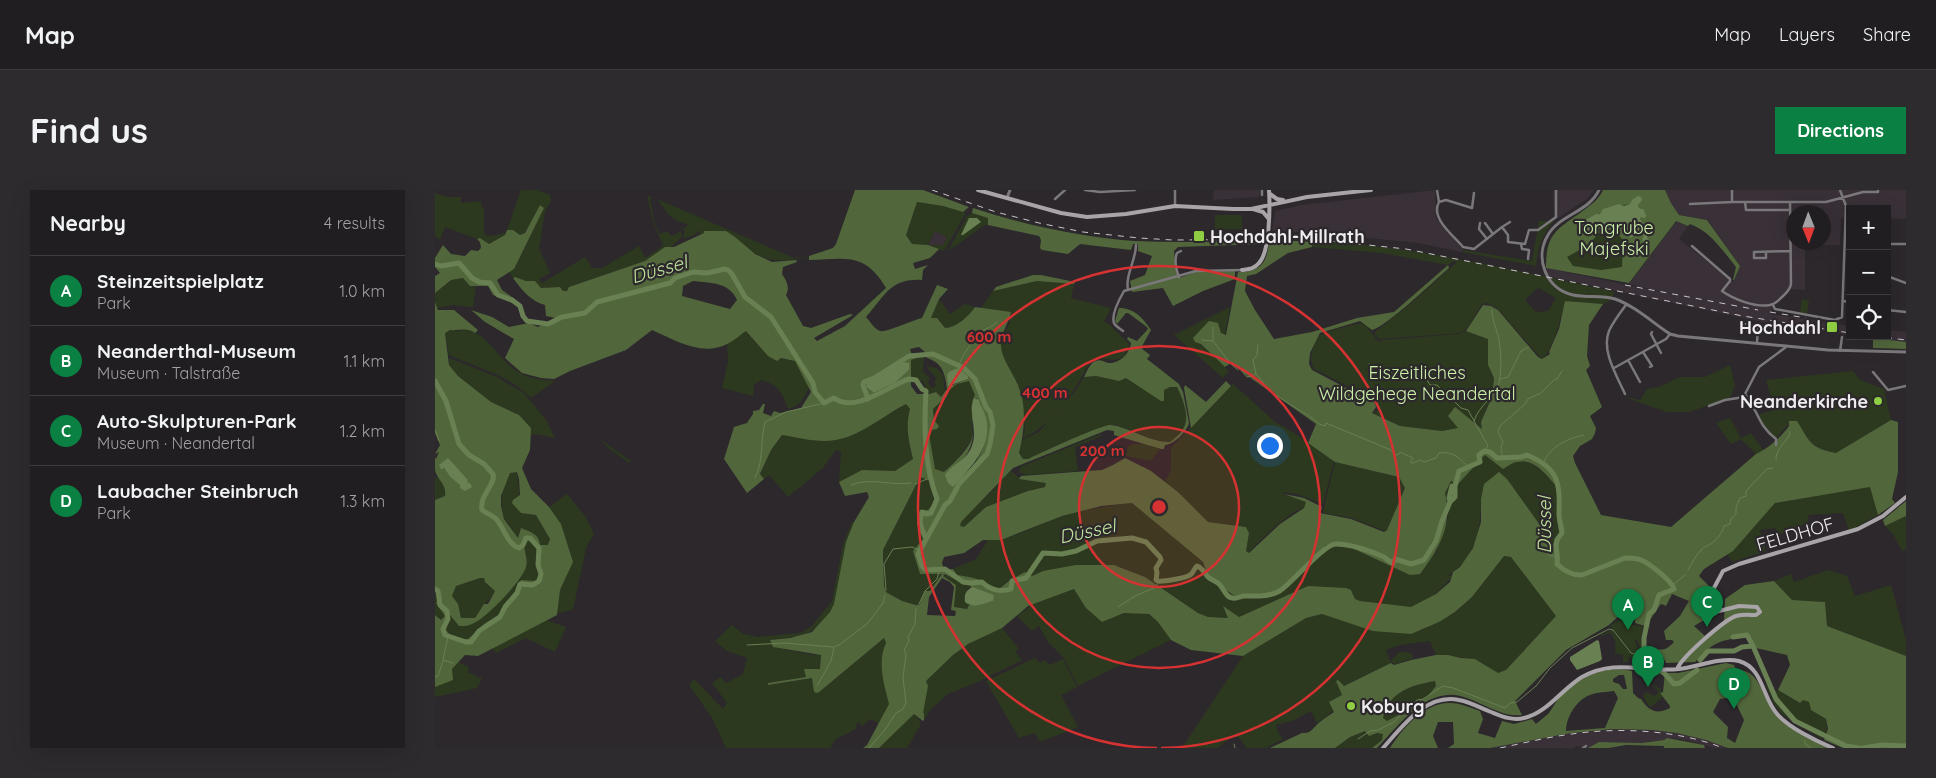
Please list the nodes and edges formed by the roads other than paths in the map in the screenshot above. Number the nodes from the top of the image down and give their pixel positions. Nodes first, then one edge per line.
1 (978, 190) edge
2 (1010, 190) edge
3 (1065, 190) edge
4 (1085, 190) edge
5 (1135, 190) edge
6 (1175, 190) edge
7 (1262, 190) edge
8 (1371, 190) edge
9 (1437, 190) edge
10 (1556, 190) edge
11 (1599, 190) edge
12 (1732, 190) edge
13 (1840, 190) edge
14 (1878, 190) edge
15 (1863, 191) edge
16 (1269, 192) edge
17 (1474, 193) dead end
18 (1262, 195) dead end
19 (1007, 198) junction
20 (1844, 198) junction
21 (1055, 199) dead end
22 (1287, 201) junction
23 (1439, 202) junction
24 (1732, 202) junction
25 (1745, 202) junction
26 (1790, 202) joint
27 (1690, 204) dead end
28 (1269, 205) junction
29 (1175, 206) junction
30 (1251, 208) junction
31 (1786, 210) edge
32 (1268, 218) junction
33 (1510, 222) dead end
34 (1480, 223) dead end
35 (1485, 223) dead end
36 (1502, 227) junction
37 (1493, 234) junction
38 (1487, 239) junction
39 (1845, 242) joint
40 (1521, 244) junction
41 (1891, 244) edge
42 (1906, 244) edge
43 (1137, 245) dead end
44 (1692, 246) dead end
45 (1181, 251) dead end
46 (1766, 252) junction
47 (1791, 252) joint
48 (1528, 259) dead end
49 (1241, 270) joint
50 (1179, 277) junction
51 (1891, 277) edge
52 (1906, 283) edge
53 (1128, 290) junction
54 (1843, 301) junction
55 (1846, 301) edge
56 (1626, 304) junction
57 (1773, 304) junction
58 (1891, 310) edge
59 (1906, 312) edge
60 (1744, 324) dead end
61 (1123, 331) dead end
62 (1652, 332) dead end
63 (1670, 334) junction
64 (1842, 337) dead end
65 (1657, 344) junction
66 (1757, 344) junction
67 (1786, 347) junction
68 (1841, 351) junction
69 (1643, 352) junction
70 (1906, 352) edge
71 (1661, 353) dead end
72 (1633, 358) junction
73 (1628, 360) junction
74 (1636, 362) dead end
75 (1650, 367) dead end
76 (1614, 368) junction
77 (1873, 372) dead end
78 (1640, 382) dead end
79 (1906, 386) edge
80 (1625, 394) dead end
81 (1745, 394) junction
82 (1709, 406) dead end
83 (1776, 445) dead end
84 (1906, 497) edge
85 (1677, 669) junction
86 (1383, 748) edge
87 (1833, 748) edge

1 - 19 main road
2 - 19 street
3 - 21 street
4 - 5 street
6 - 29 street
7 - 18 street
8 - 22 main road
9 - 23 street
10 - 40 street
11 - 56 street
12 - 24 street
13 - 20 street
14 - 15 street
15 - 20 street
16 - 22 main road
16 - 28 main road
17 - 23 street
19 - 29 main road
20 - 26 street
20 - 39 street
22 - 28 main road
23 - 38 street
24 - 25 street
24 - 27 street
25 - 26 street
25 - 31 street
28 - 30 main road
28 - 32 main road
29 - 30 main road
30 - 32 main road
32 - 49 main road
33 - 36 street
34 - 38 street
35 - 37 street
36 - 37 street
36 - 40 street
37 - 38 street
39 - 54 street
40 - 48 street
41 - 42 street
43 - 53 street
44 - 57 street
45 - 50 street
46 - 46 street
46 - 47 street
47 - 57 street
49 - 50 street
50 - 53 street
51 - 52 street
53 - 61 street
54 - 55 street
54 - 57 street
56 - 63 street
56 - 76 street
58 - 59 street
60 - 66 street
62 - 65 street
63 - 65 street
63 - 66 street
64 - 68 street
65 - 69 street
65 - 71 street
66 - 67 street
67 - 68 street
67 - 81 street
68 - 70 street
69 - 72 street
69 - 75 street
72 - 73 street
72 - 74 street
73 - 76 street
73 - 78 street
76 - 80 street
77 - 79 street
81 - 82 street
81 - 83 street
84 - 85 main road, FELDHOF
85 - 86 main road
85 - 87 main road

